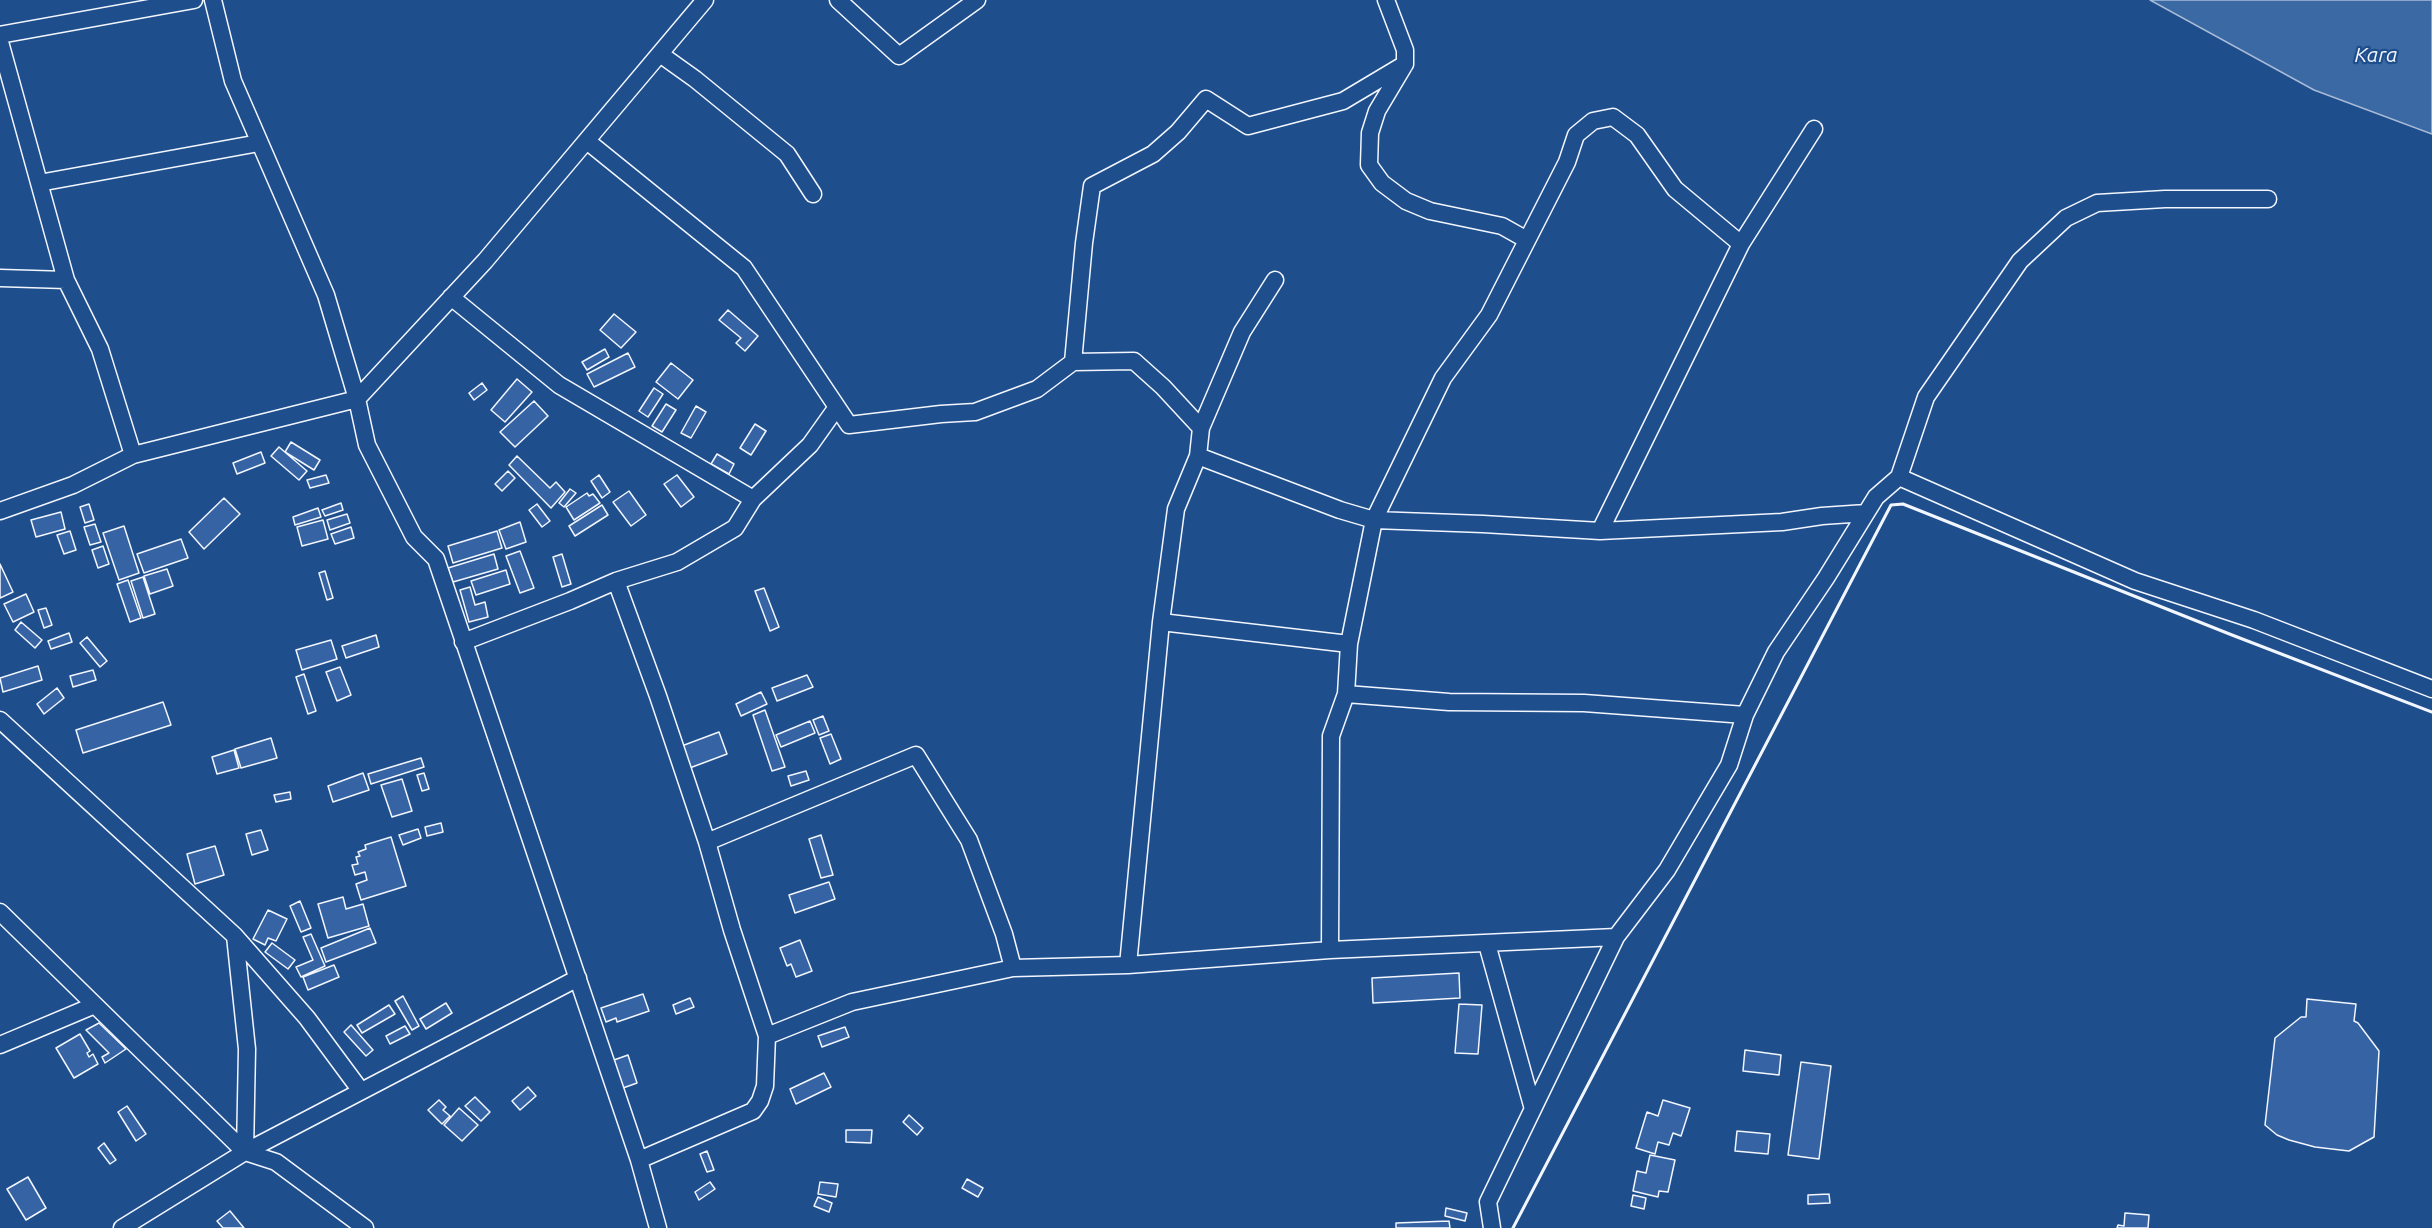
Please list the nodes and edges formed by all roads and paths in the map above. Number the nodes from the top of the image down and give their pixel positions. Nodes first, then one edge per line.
1 (194, 0) edge
2 (213, 0) edge
3 (705, 0) edge
4 (838, 0) edge
5 (977, 0) edge
6 (1386, 0) edge
7 (0, 35) edge
8 (0, 42) edge
9 (660, 54) junction
10 (1405, 64) junction
11 (1814, 129) dead end
12 (587, 141) junction
13 (260, 143) junction
14 (39, 183) junction
15 (813, 194) dead end
16 (2268, 198) dead end
17 (1527, 240) junction
18 (1741, 244) junction
19 (0, 278) edge
20 (66, 280) junction
21 (1275, 280) dead end
22 (452, 297) junction
23 (1073, 362) junction
24 (357, 399) junction
25 (837, 407) junction
26 (1201, 428) junction
27 (133, 455) junction
28 (1198, 456) junction
29 (1899, 477) junction
30 (753, 499) junction
31 (0, 511) edge
32 (1866, 513) junction
33 (1374, 520) junction
34 (1600, 531) junction
35 (616, 580) junction
36 (1161, 622) junction
37 (463, 642) junction
38 (1349, 644) junction
39 (2432, 689) edge
40 (1346, 694) junction
41 (1745, 715) junction
42 (0, 720) edge
43 (707, 842) junction
44 (0, 912) edge
45 (235, 936) junction
46 (1616, 937) junction
47 (1487, 944) junction
48 (1330, 950) junction
49 (1128, 965) junction
50 (1028, 967) junction
51 (578, 978) junction
52 (95, 1005) junction
53 (767, 1036) junction
54 (0, 1045) edge
55 (361, 1091) junction
56 (1533, 1109) junction
57 (245, 1152) junction
58 (639, 1160) junction
59 (122, 1228) edge
60 (365, 1228) edge
61 (658, 1228) edge
62 (1492, 1228) edge

1 - 7 street
2 - 13 street
3 - 9 street
4 - 5 street
6 - 10 street
8 - 14 street
9 - 12 street
9 - 15 street
10 - 17 street
10 - 23 street
11 - 18 street
12 - 22 street
12 - 25 street
13 - 14 street
13 - 24 street
14 - 20 street
16 - 29 street
17 - 18 street
17 - 33 street
18 - 34 street
19 - 20 street
20 - 27 street
21 - 26 street
22 - 24 street
22 - 30 street
23 - 25 street
23 - 26 street
24 - 27 street
24 - 37 street
25 - 30 street
26 - 28 street
27 - 31 street
28 - 33 street
28 - 36 street
29 - 32 street
29 - 39 street
30 - 35 street
32 - 34 street
32 - 41 street
33 - 34 street
33 - 38 street
35 - 37 street
35 - 43 street
36 - 38 street
36 - 49 street
37 - 51 street
38 - 40 street
40 - 41 street
40 - 48 street
41 - 46 street
42 - 45 street
43 - 50 street
43 - 53 street
44 - 52 street
45 - 55 street
45 - 57 street
46 - 47 street
46 - 56 street
47 - 48 street
47 - 56 street
48 - 49 street
49 - 50 street
50 - 53 street
51 - 55 street
51 - 58 street
52 - 54 street
52 - 57 street
53 - 58 street
55 - 57 street
56 - 62 street
57 - 59 street
57 - 60 street
58 - 61 street

